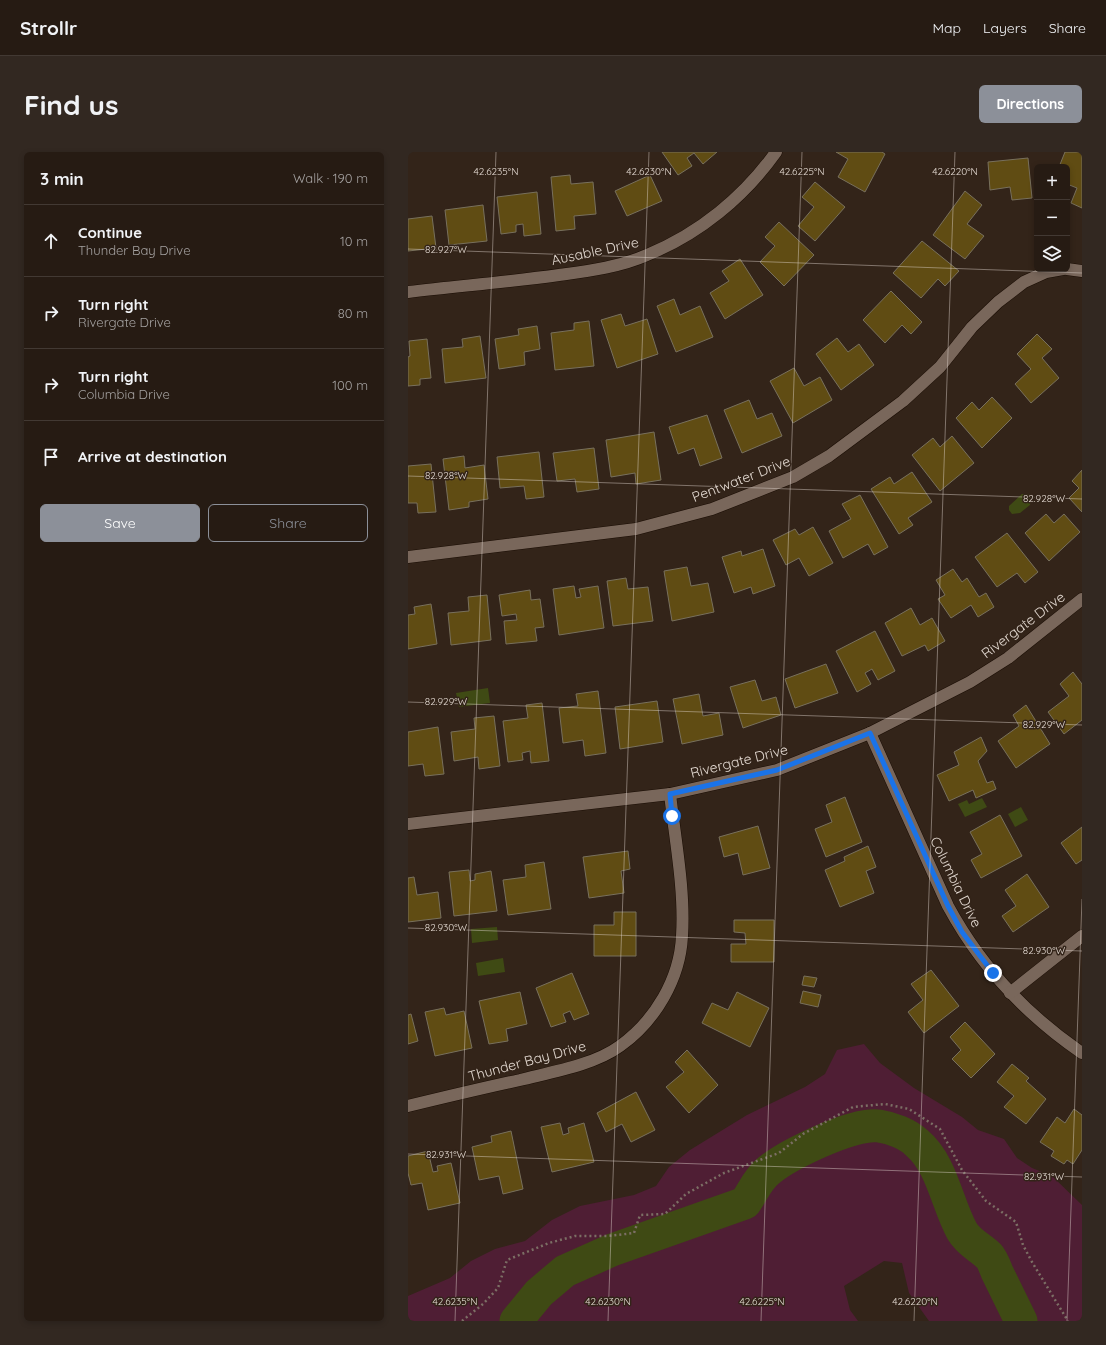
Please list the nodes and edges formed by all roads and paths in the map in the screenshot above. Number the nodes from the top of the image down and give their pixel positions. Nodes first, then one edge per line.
1 (776, 152) edge
2 (1070, 269) edge
3 (1082, 271) edge
4 (1046, 272) edge
5 (408, 292) edge
6 (408, 557) edge
7 (1082, 599) edge
8 (870, 733) junction
9 (670, 794) junction
10 (408, 824) edge
11 (1082, 936) edge
12 (1010, 992) junction
13 (1082, 1053) edge
14 (408, 1106) edge
15 (462, 1321) edge
16 (1068, 1321) edge

1 - 5 street, Ausable Drive
2 - 3 street
4 - 6 street, Pentwater Drive
7 - 8 street, Rivergate Drive
8 - 9 street, Rivergate Drive
8 - 12 street, Columbia Drive
9 - 10 street, Rivergate Drive
9 - 14 street, Thunder Bay Drive
11 - 12 street
12 - 13 street, Columbia Drive
15 - 16 path

